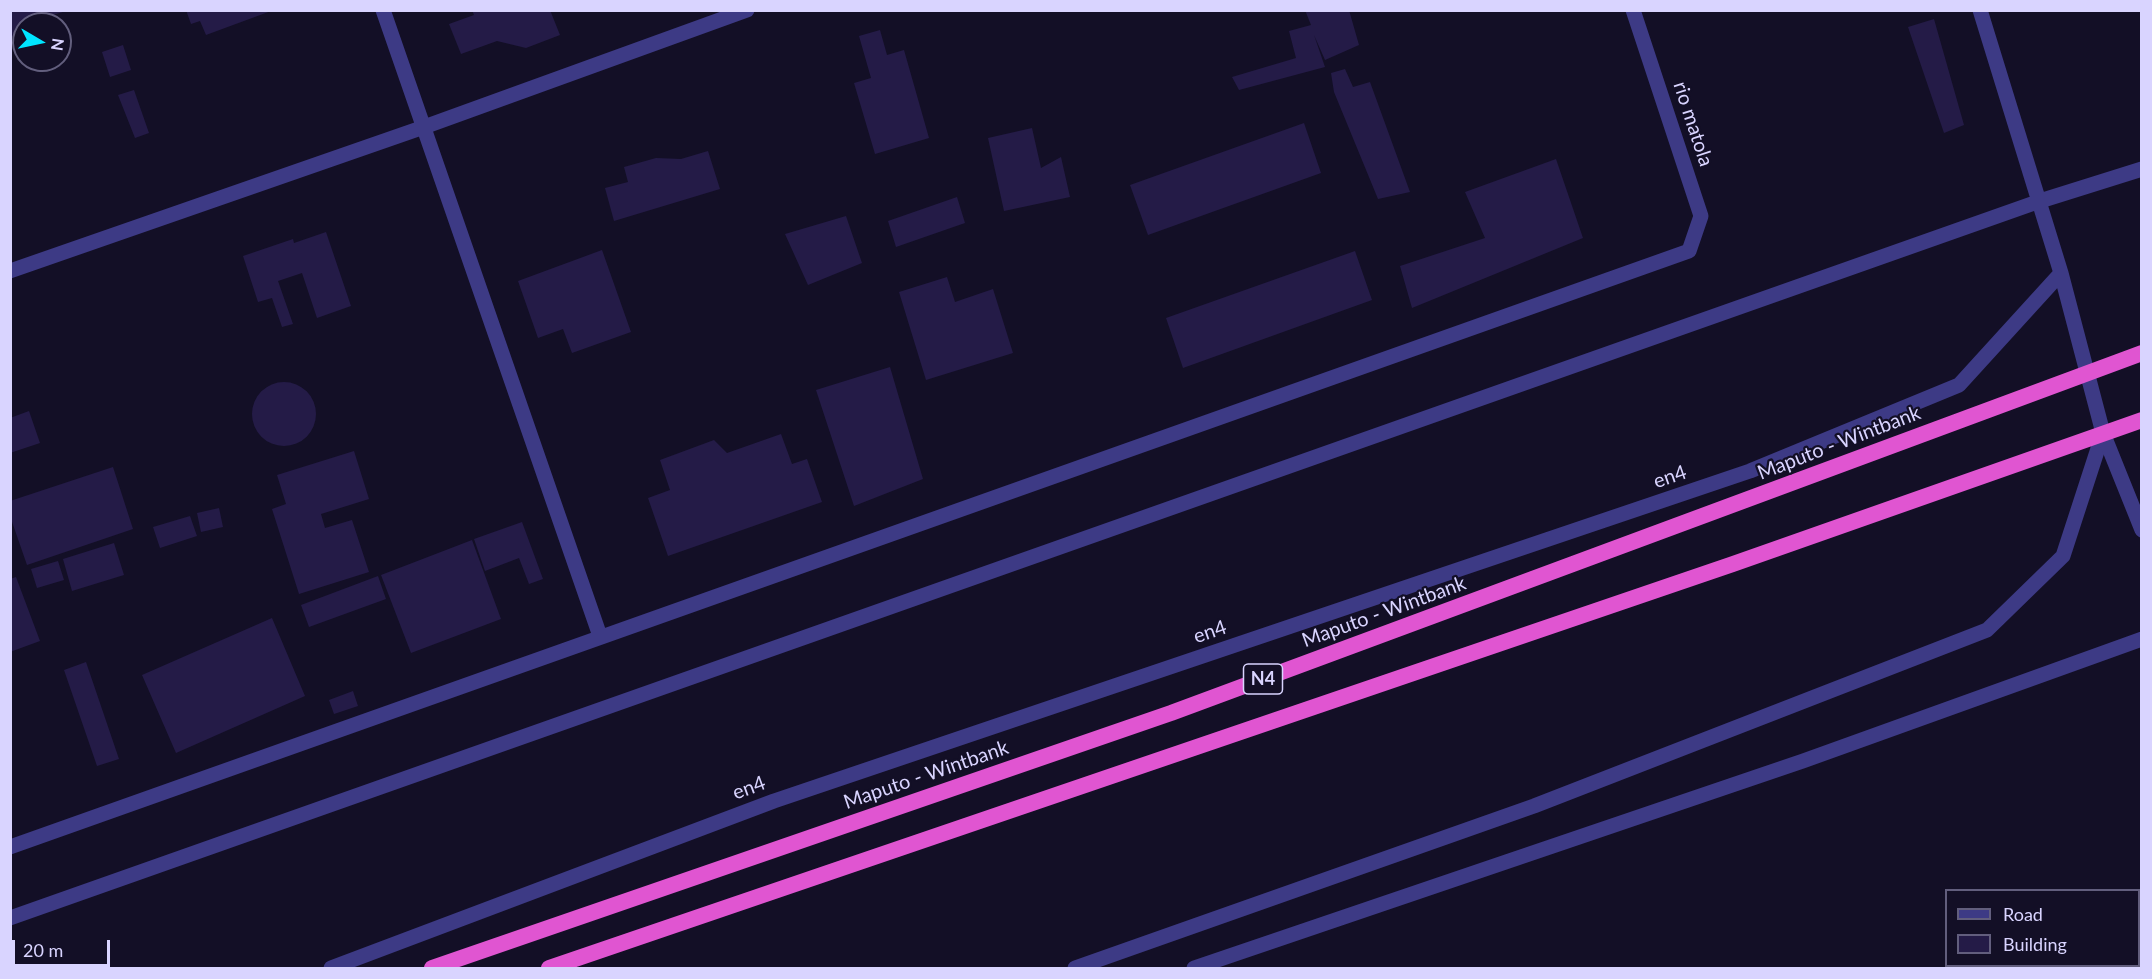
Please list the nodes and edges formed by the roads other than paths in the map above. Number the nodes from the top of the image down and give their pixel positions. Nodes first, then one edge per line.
1 (383, 10) edge
2 (747, 10) edge
3 (1633, 10) edge
4 (1980, 10) edge
5 (424, 127) junction
6 (2142, 169) edge
7 (2040, 201) junction
8 (10, 271) edge
9 (2061, 273) junction
10 (2142, 353) edge
11 (2087, 372) junction
12 (2142, 420) edge
13 (2103, 433) junction
14 (2142, 530) edge
15 (600, 636) junction
16 (2142, 639) edge
17 (10, 847) edge
18 (10, 918) edge
19 (331, 969) edge
20 (432, 969) edge
21 (549, 969) edge
22 (1075, 969) edge
23 (1194, 969) edge

1 - 5 street
2 - 5 street
3 - 15 street, rio matola
4 - 7 street
5 - 8 street
5 - 15 street
6 - 7 street
7 - 9 street
7 - 18 street
9 - 11 street
9 - 19 street, en4
10 - 11 highway, Maputo - Wintbank / N4
11 - 13 street
11 - 20 highway, Maputo - Wintbank / N4
12 - 13 highway, N4
13 - 14 street
13 - 21 highway, N4
13 - 22 street
15 - 17 street
16 - 23 street

